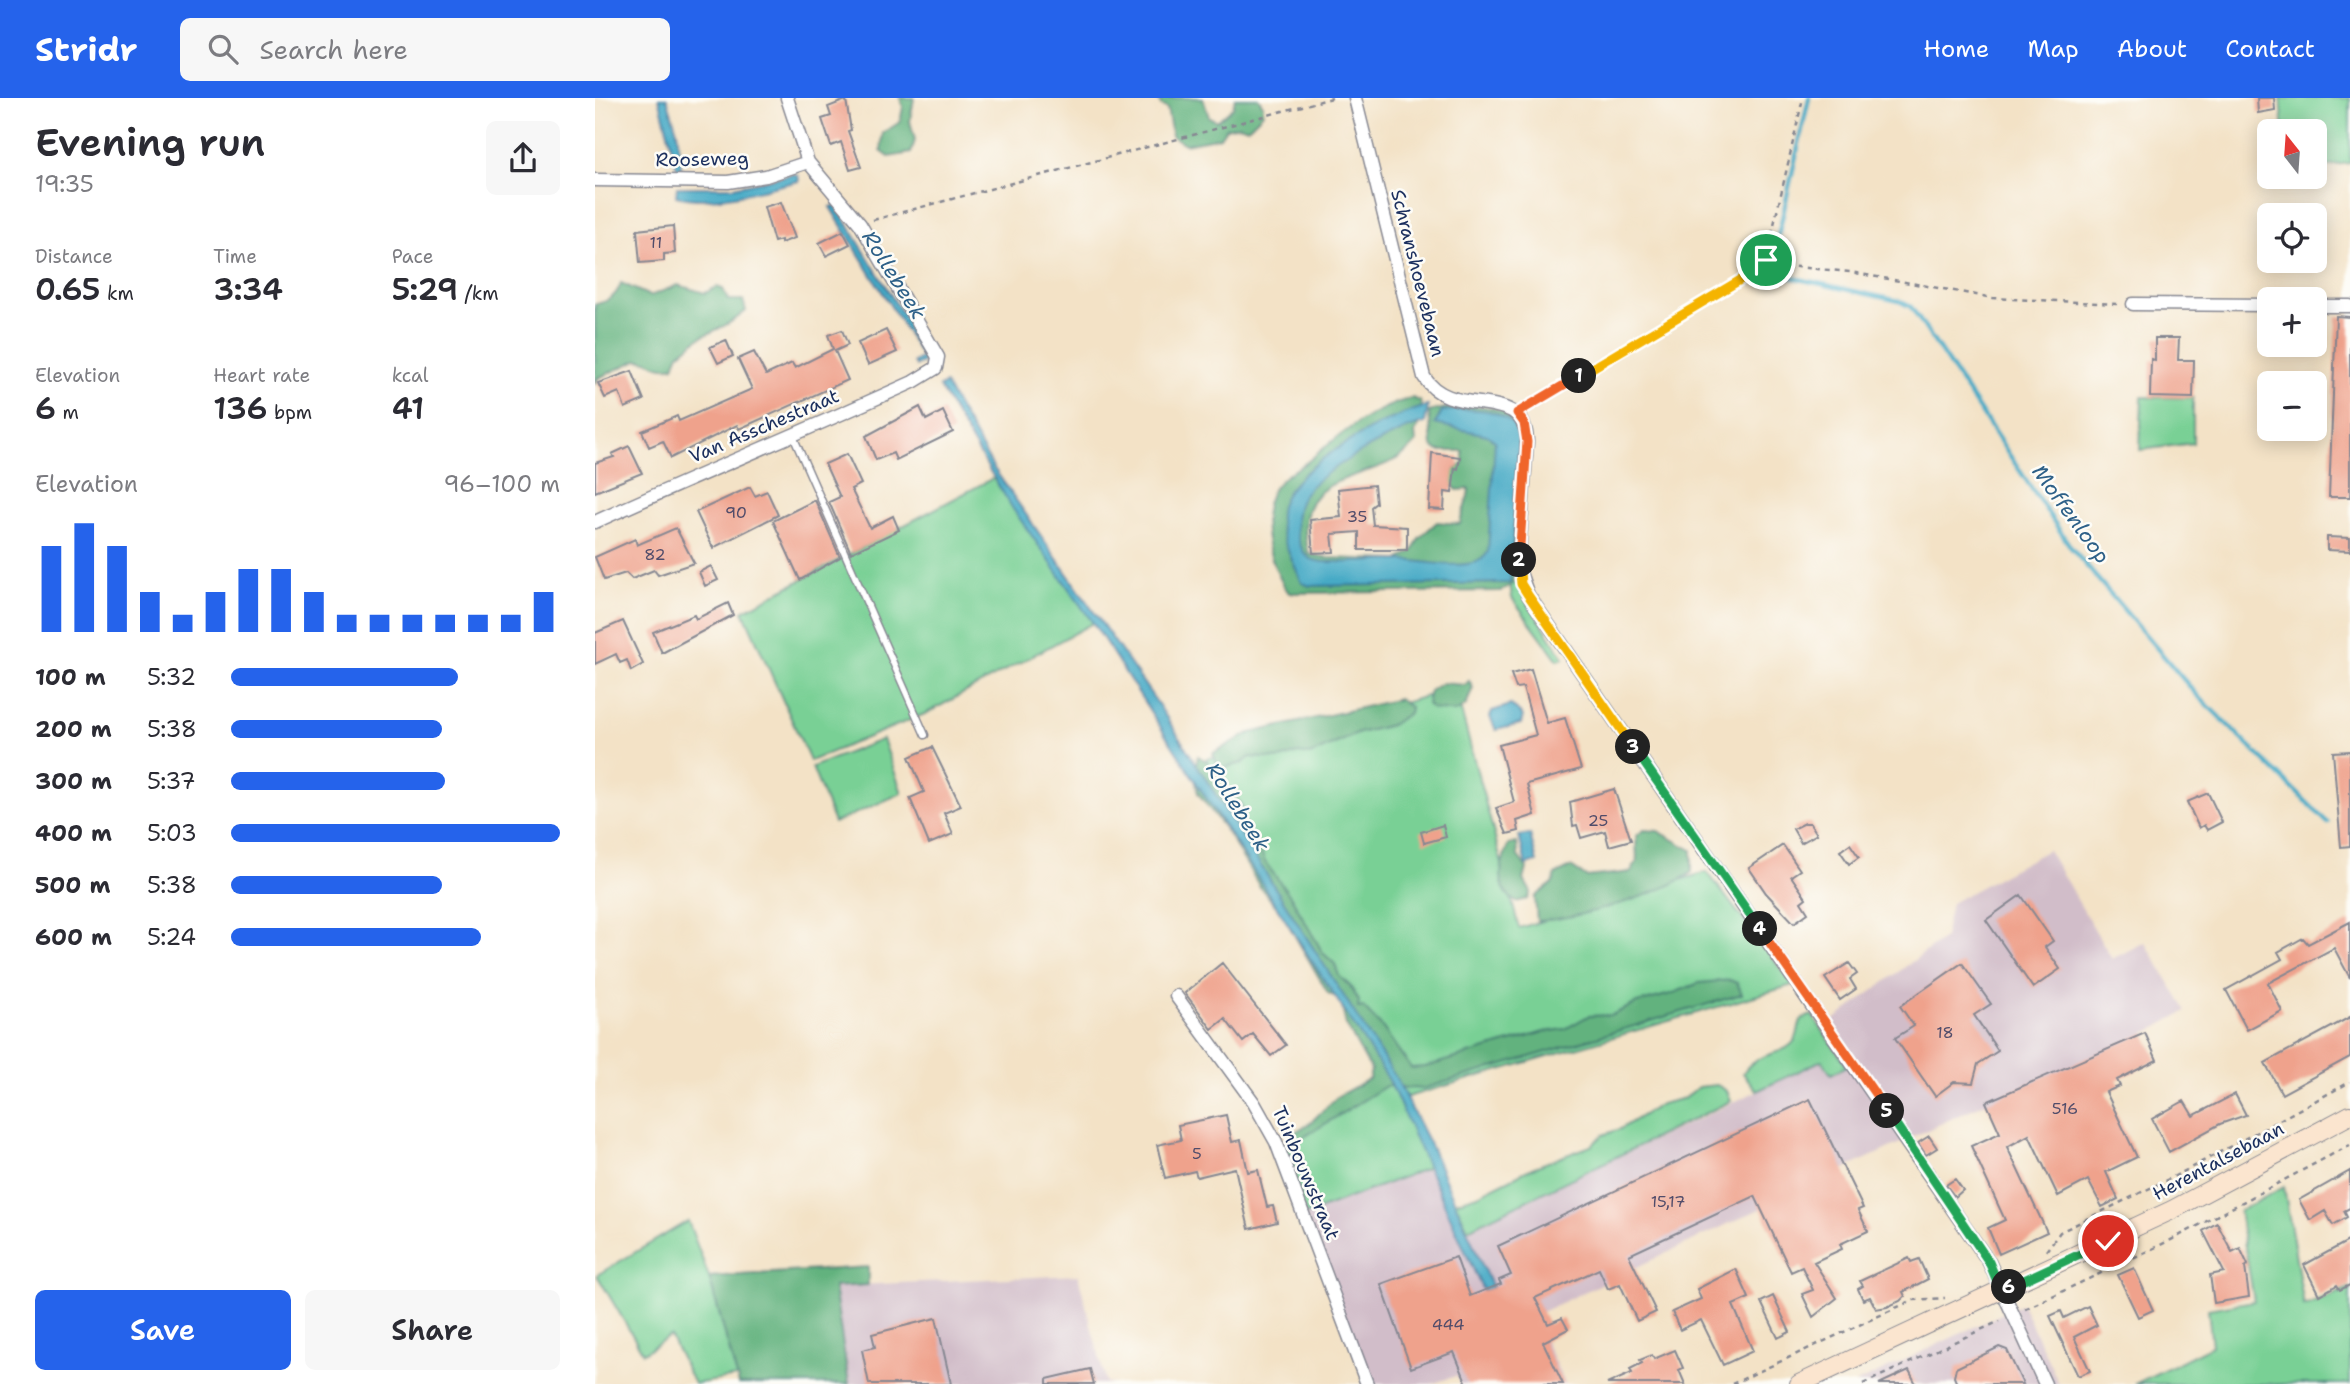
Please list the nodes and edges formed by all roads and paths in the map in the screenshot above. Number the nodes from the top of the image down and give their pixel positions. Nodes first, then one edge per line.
1 (787, 98) edge
2 (1332, 98) edge
3 (1355, 98) edge
4 (1803, 98) edge
5 (809, 162) junction
6 (595, 180) edge
7 (860, 224) junction
8 (1765, 264) junction
9 (2133, 304) joint
10 (2257, 305) edge
11 (2327, 306) edge
12 (2350, 306) edge
13 (1517, 413) junction
14 (793, 436) junction
15 (595, 522) edge
16 (925, 735) dead end
17 (1176, 996) dead end
18 (2350, 1082) edge
19 (2350, 1115) edge
20 (2350, 1145) edge
21 (2043, 1254) dead end
22 (2001, 1291) junction
23 (1952, 1296) dead end
24 (2012, 1315) junction
25 (1367, 1384) edge
26 (1732, 1384) edge
27 (1799, 1384) edge
28 (1863, 1384) edge
29 (2045, 1384) edge

1 - 5 street
2 - 7 path
3 - 13 street, Schranshoevebaan
4 - 8 path
5 - 6 street, Rooseweg
5 - 7 street
7 - 14 street, Van Asschestraat
8 - 9 path
8 - 13 path
9 - 10 street
11 - 12 street
13 - 22 street
14 - 15 street, Van Asschestraat
14 - 16 lane
17 - 25 street, Tuinbouwstraat
18 - 21 path
19 - 22 main road, Herentalsebaan
20 - 24 path
22 - 24 street
22 - 27 main road, Herentalsebaan
23 - 26 path
24 - 28 path
24 - 29 street

